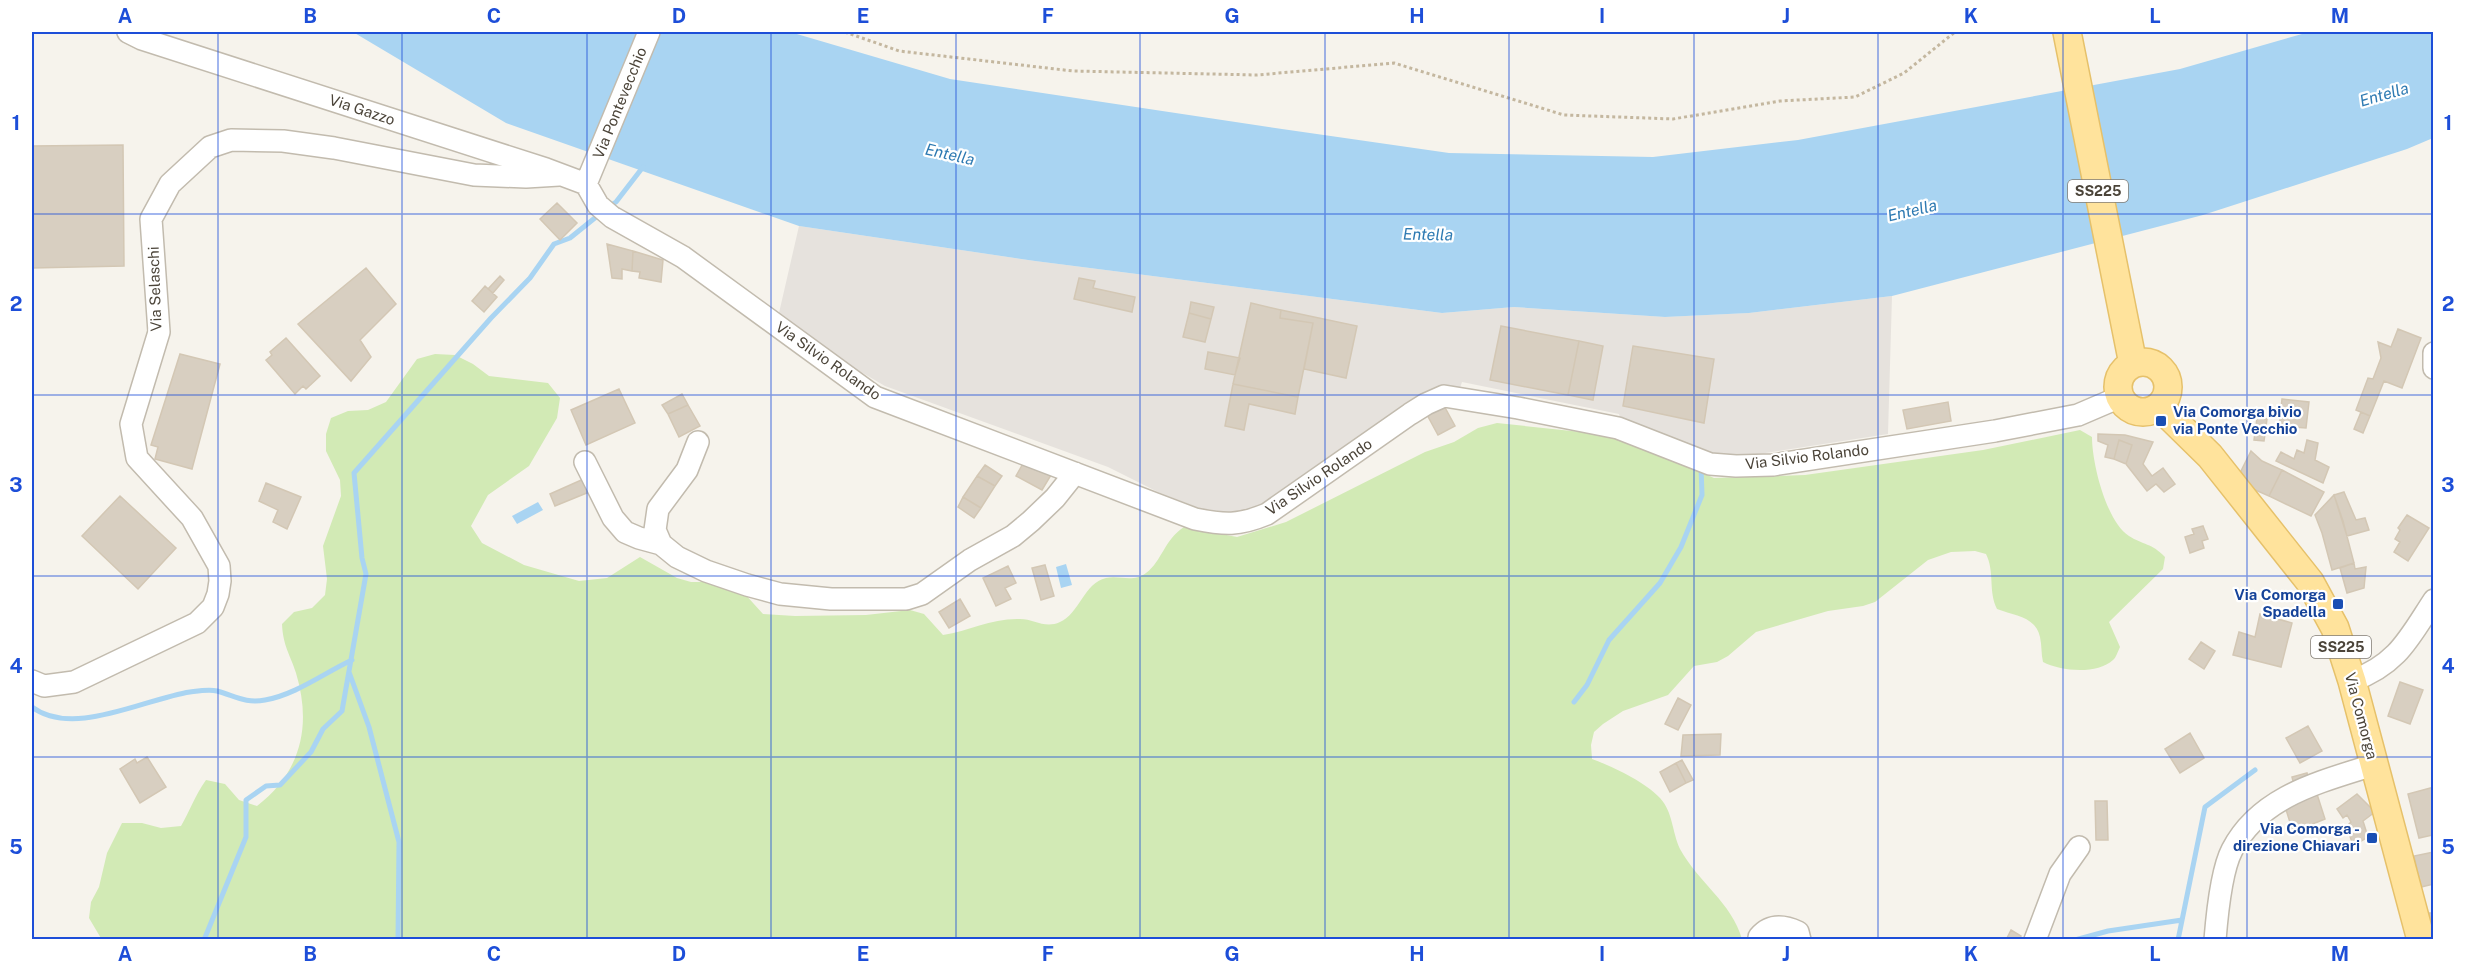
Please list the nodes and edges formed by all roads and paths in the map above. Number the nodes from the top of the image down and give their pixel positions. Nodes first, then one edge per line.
1 (128, 32) edge
2 (649, 32) edge
3 (845, 32) edge
4 (1955, 32) edge
5 (2067, 32) edge
6 (559, 175) junction
7 (589, 179) junction
8 (2433, 353) edge
9 (2131, 357) junction
10 (2433, 368) edge
11 (2120, 397) junction
12 (2160, 407) junction
13 (698, 442) dead end
14 (585, 462) dead end
15 (1075, 473) junction
16 (1055, 498) junction
17 (1030, 539) dead end
18 (661, 544) junction
19 (2433, 600) edge
20 (32, 681) edge
21 (2352, 681) junction
22 (2373, 765) junction
23 (2079, 847) dead end
24 (1759, 939) edge
25 (1800, 939) edge
26 (2035, 939) edge
27 (2215, 939) edge
28 (2421, 939) edge

1 - 6 street, Via Gazzo
2 - 7 street, Via Pontevecchio
3 - 4 path
5 - 9 main road, SS225
6 - 7 street, Via Gazzo
6 - 20 street, Via Selaschi
7 - 15 street, Via Silvio Rolando
8 - 10 street
9 - 11 main road
9 - 12 main road
11 - 12 main road
11 - 15 street, Via Silvio Rolando
12 - 21 main road, Via Comorga / SS225
13 - 18 street
14 - 18 street
15 - 16 street
16 - 17 street
16 - 18 street
19 - 21 street
21 - 22 main road, Via Comorga / SS225
22 - 27 street
22 - 28 main road, Via Comorga / SS225
23 - 26 street
24 - 25 street

